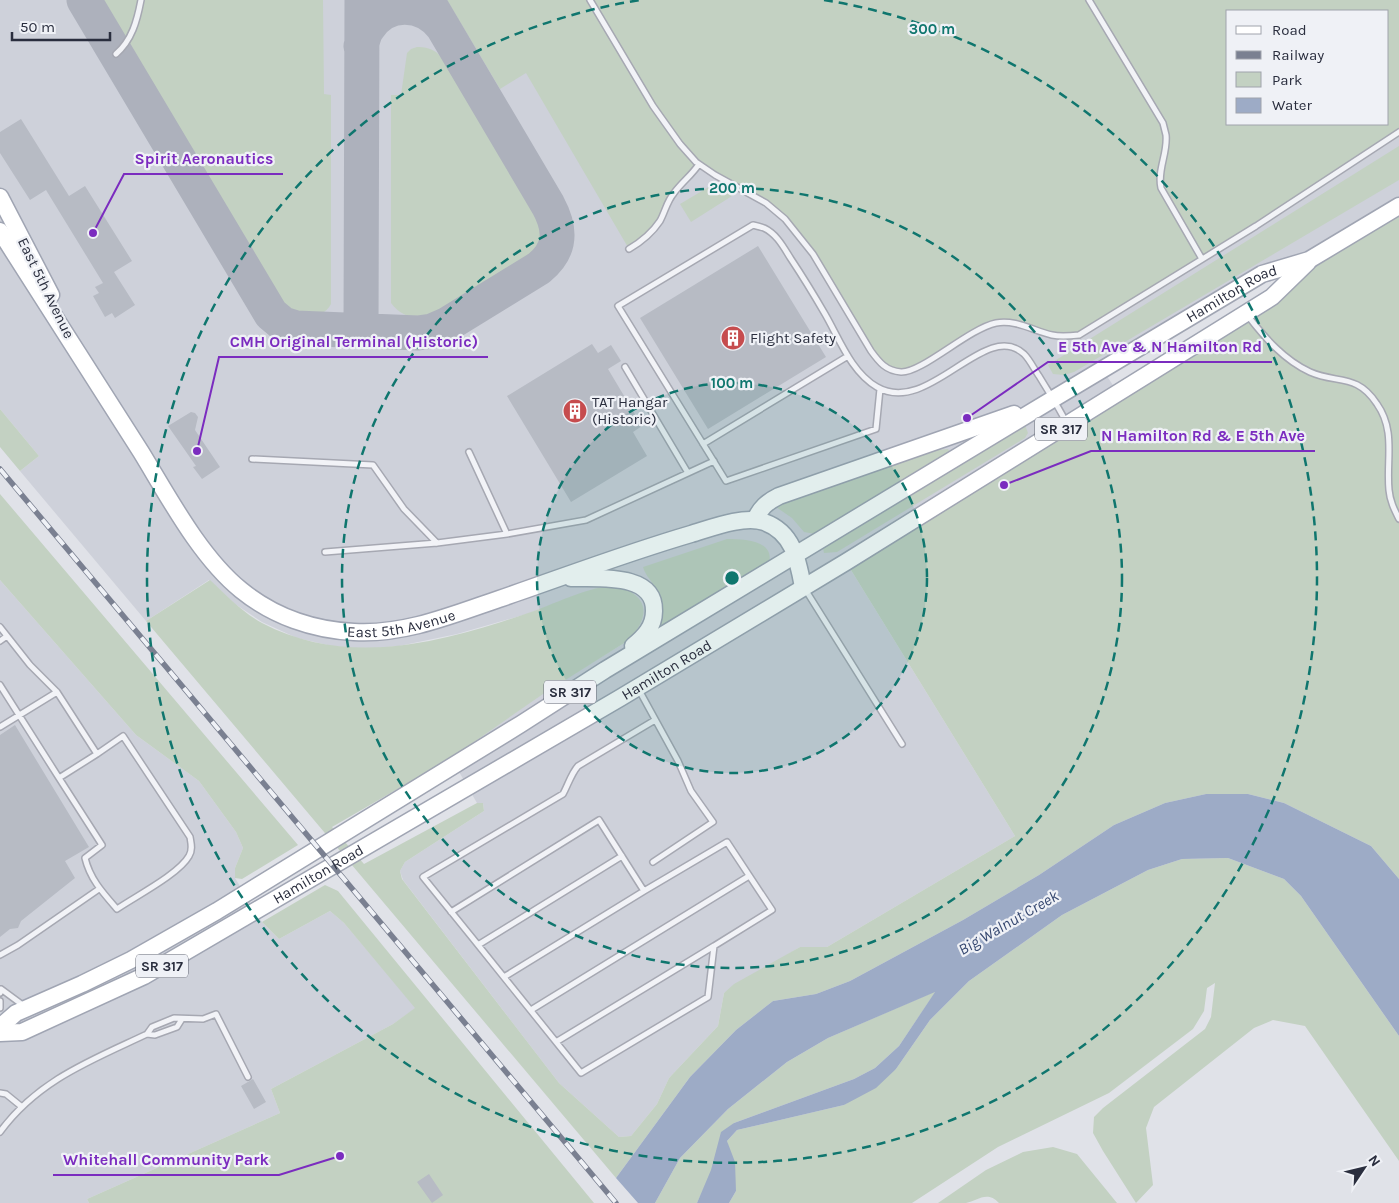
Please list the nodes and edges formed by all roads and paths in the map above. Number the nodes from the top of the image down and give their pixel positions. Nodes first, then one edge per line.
1 (141, 0) edge
2 (590, 0) edge
3 (1089, 0) edge
4 (116, 54) dead end
5 (1399, 132) edge
6 (699, 164) junction
7 (0, 197) edge
8 (1399, 206) edge
9 (1, 236) edge
10 (629, 249) dead end
11 (1202, 259) junction
12 (1309, 260) junction
13 (1246, 314) junction
14 (76, 352) junction
15 (848, 356) junction
16 (625, 367) dead end
17 (880, 389) junction
18 (1049, 401) junction
19 (1068, 424) junction
20 (703, 444) junction
21 (469, 452) dead end
22 (252, 459) dead end
23 (714, 461) junction
24 (688, 473) junction
25 (1399, 519) edge
26 (755, 520) junction
27 (507, 534) junction
28 (436, 542) junction
29 (325, 552) dead end
30 (796, 554) junction
31 (561, 577) junction
32 (803, 587) junction
33 (0, 627) edge
34 (7, 636) junction
35 (0, 641) edge
36 (605, 670) junction
37 (0, 685) edge
38 (638, 688) junction
39 (57, 692) junction
40 (19, 715) junction
41 (656, 720) junction
42 (0, 727) edge
43 (902, 744) dead end
44 (97, 754) junction
45 (59, 778) junction
46 (622, 856) junction
47 (653, 862) dead end
48 (749, 876) junction
49 (99, 889) junction
50 (644, 891) junction
51 (451, 912) junction
52 (478, 945) junction
53 (714, 946) junction
54 (0, 955) edge
55 (504, 977) junction
56 (0, 990) edge
57 (0, 1001) edge
58 (0, 1008) edge
59 (29, 1008) junction
60 (530, 1010) junction
61 (182, 1019) junction
62 (0, 1027) edge
63 (0, 1033) edge
64 (148, 1034) junction
65 (556, 1042) junction
66 (248, 1077) dead end
67 (0, 1093) edge
68 (22, 1107) junction
69 (0, 1132) edge

1 - 4 lane
2 - 6 lane
3 - 11 lane
5 - 11 lane
6 - 10 lane
6 - 11 lane
7 - 14 main road, East 5th Avenue
8 - 12 main road, Hamilton Road / SR 317
9 - 14 main road, East 5th Avenue
12 - 13 main road, Hamilton Road / SR 317
12 - 18 main road, Hamilton Road / SR 317
13 - 19 main road, Hamilton Road / SR 317
13 - 25 lane
14 - 31 main road, East 5th Avenue
15 - 17 lane
15 - 20 lane
15 - 20 lane
16 - 24 lane
17 - 18 lane
17 - 23 lane
18 - 19 lane
18 - 26 main road
18 - 30 main road, Hamilton Road / SR 317
19 - 32 main road, Hamilton Road / SR 317
20 - 23 lane
21 - 27 lane
22 - 28 lane
23 - 24 lane
24 - 27 lane
26 - 30 main road
26 - 31 main road, East 5th Avenue
27 - 28 lane
28 - 29 lane
30 - 32 main road
30 - 36 main road, Hamilton Road / SR 317
31 - 36 main road
32 - 38 main road, Hamilton Road / SR 317
32 - 43 lane
33 - 34 lane
34 - 35 lane
34 - 39 lane
36 - 59 main road, Hamilton Road / SR 317
37 - 40 lane
38 - 41 lane
38 - 63 main road, Hamilton Road / SR 317
39 - 40 lane
39 - 44 lane
40 - 42 lane
40 - 45 lane
41 - 47 lane
41 - 51 lane
44 - 45 lane
44 - 49 lane
45 - 49 lane
46 - 50 lane
46 - 51 lane
46 - 52 lane
48 - 50 lane
48 - 53 lane
48 - 60 lane
49 - 54 lane
50 - 55 lane
51 - 52 lane
52 - 55 lane
53 - 65 lane
53 - 65 lane
55 - 60 lane
56 - 59 lane
57 - 58 lane
59 - 62 main road, Hamilton Road / SR 317
60 - 65 lane
61 - 64 lane
61 - 64 lane
61 - 66 lane
64 - 68 lane
67 - 68 lane
68 - 69 lane

